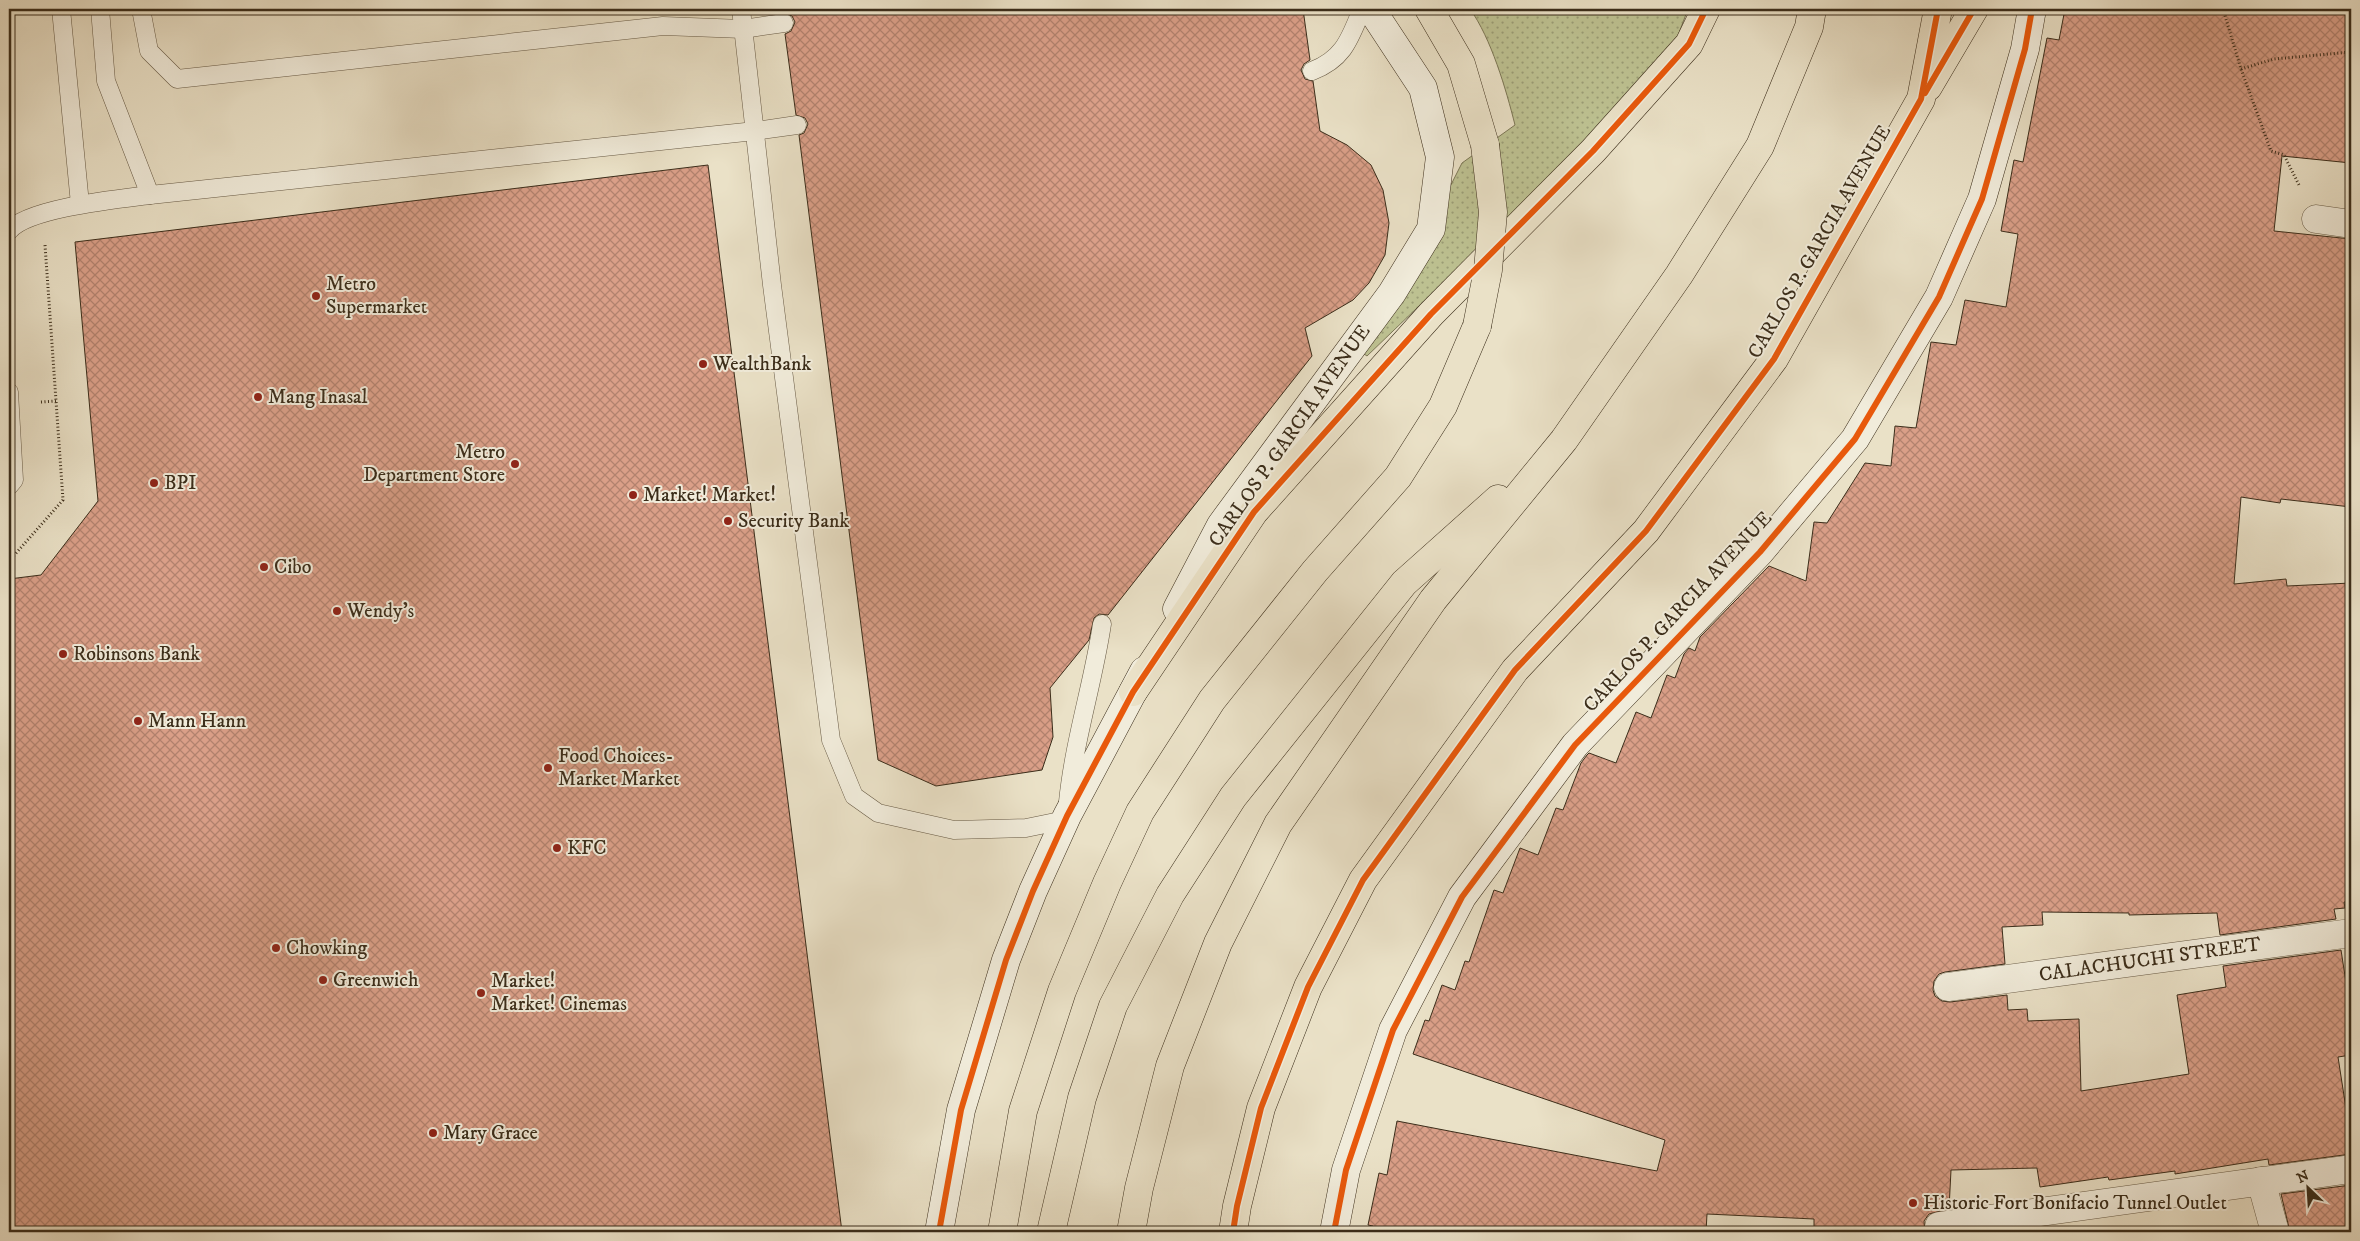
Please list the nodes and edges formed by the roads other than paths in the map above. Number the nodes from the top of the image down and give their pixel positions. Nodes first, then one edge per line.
1 (60, 9) edge
2 (100, 9) edge
3 (141, 9) edge
4 (741, 9) edge
5 (1362, 9) edge
6 (1371, 9) edge
7 (1428, 9) edge
8 (1706, 9) edge
9 (1812, 9) edge
10 (1938, 9) edge
11 (1974, 9) edge
12 (2032, 9) edge
13 (784, 23) dead end
14 (743, 29) junction
15 (1312, 71) dead end
16 (1921, 99) junction
17 (798, 125) dead end
18 (755, 131) junction
19 (150, 195) junction
20 (80, 204) junction
21 (2316, 219) road end
22 (2351, 224) edge
23 (9, 232) edge
24 (9, 392) edge
25 (1564, 440) junction
26 (9, 486) edge
27 (1102, 624) dead end
28 (1133, 692) junction
29 (1066, 818) junction
30 (2351, 933) edge
31 (1948, 987) dead end
32 (2351, 1169) edge
33 (2261, 1181) junction
34 (1939, 1226) dead end
35 (939, 1232) edge
36 (1002, 1232) edge
37 (1051, 1232) edge
38 (1132, 1232) edge
39 (1233, 1232) edge
40 (1334, 1232) edge
41 (2276, 1232) edge

1 - 20 lane
2 - 19 lane
3 - 14 lane
4 - 14 lane
5 - 15 lane
6 - 28 main road, CARLOS P. GARCIA AVENUE
7 - 36 main road, bridge
8 - 28 main road
9 - 25 main road
10 - 16 main road, CARLOS P. GARCIA AVENUE
11 - 16 main road
12 - 40 main road, CARLOS P. GARCIA AVENUE
13 - 14 lane
14 - 18 lane
16 - 39 main road, CARLOS P. GARCIA AVENUE
17 - 18 lane
18 - 19 lane
18 - 29 lane
19 - 20 lane
20 - 23 lane
21 - 22 main road
24 - 26 lane
25 - 37 main road
25 - 38 main road
27 - 29 lane
28 - 29 main road, CARLOS P. GARCIA AVENUE
29 - 35 main road, CARLOS P. GARCIA AVENUE
30 - 31 main road, CALACHUCHI STREET
32 - 33 main road
33 - 34 main road
33 - 41 main road

